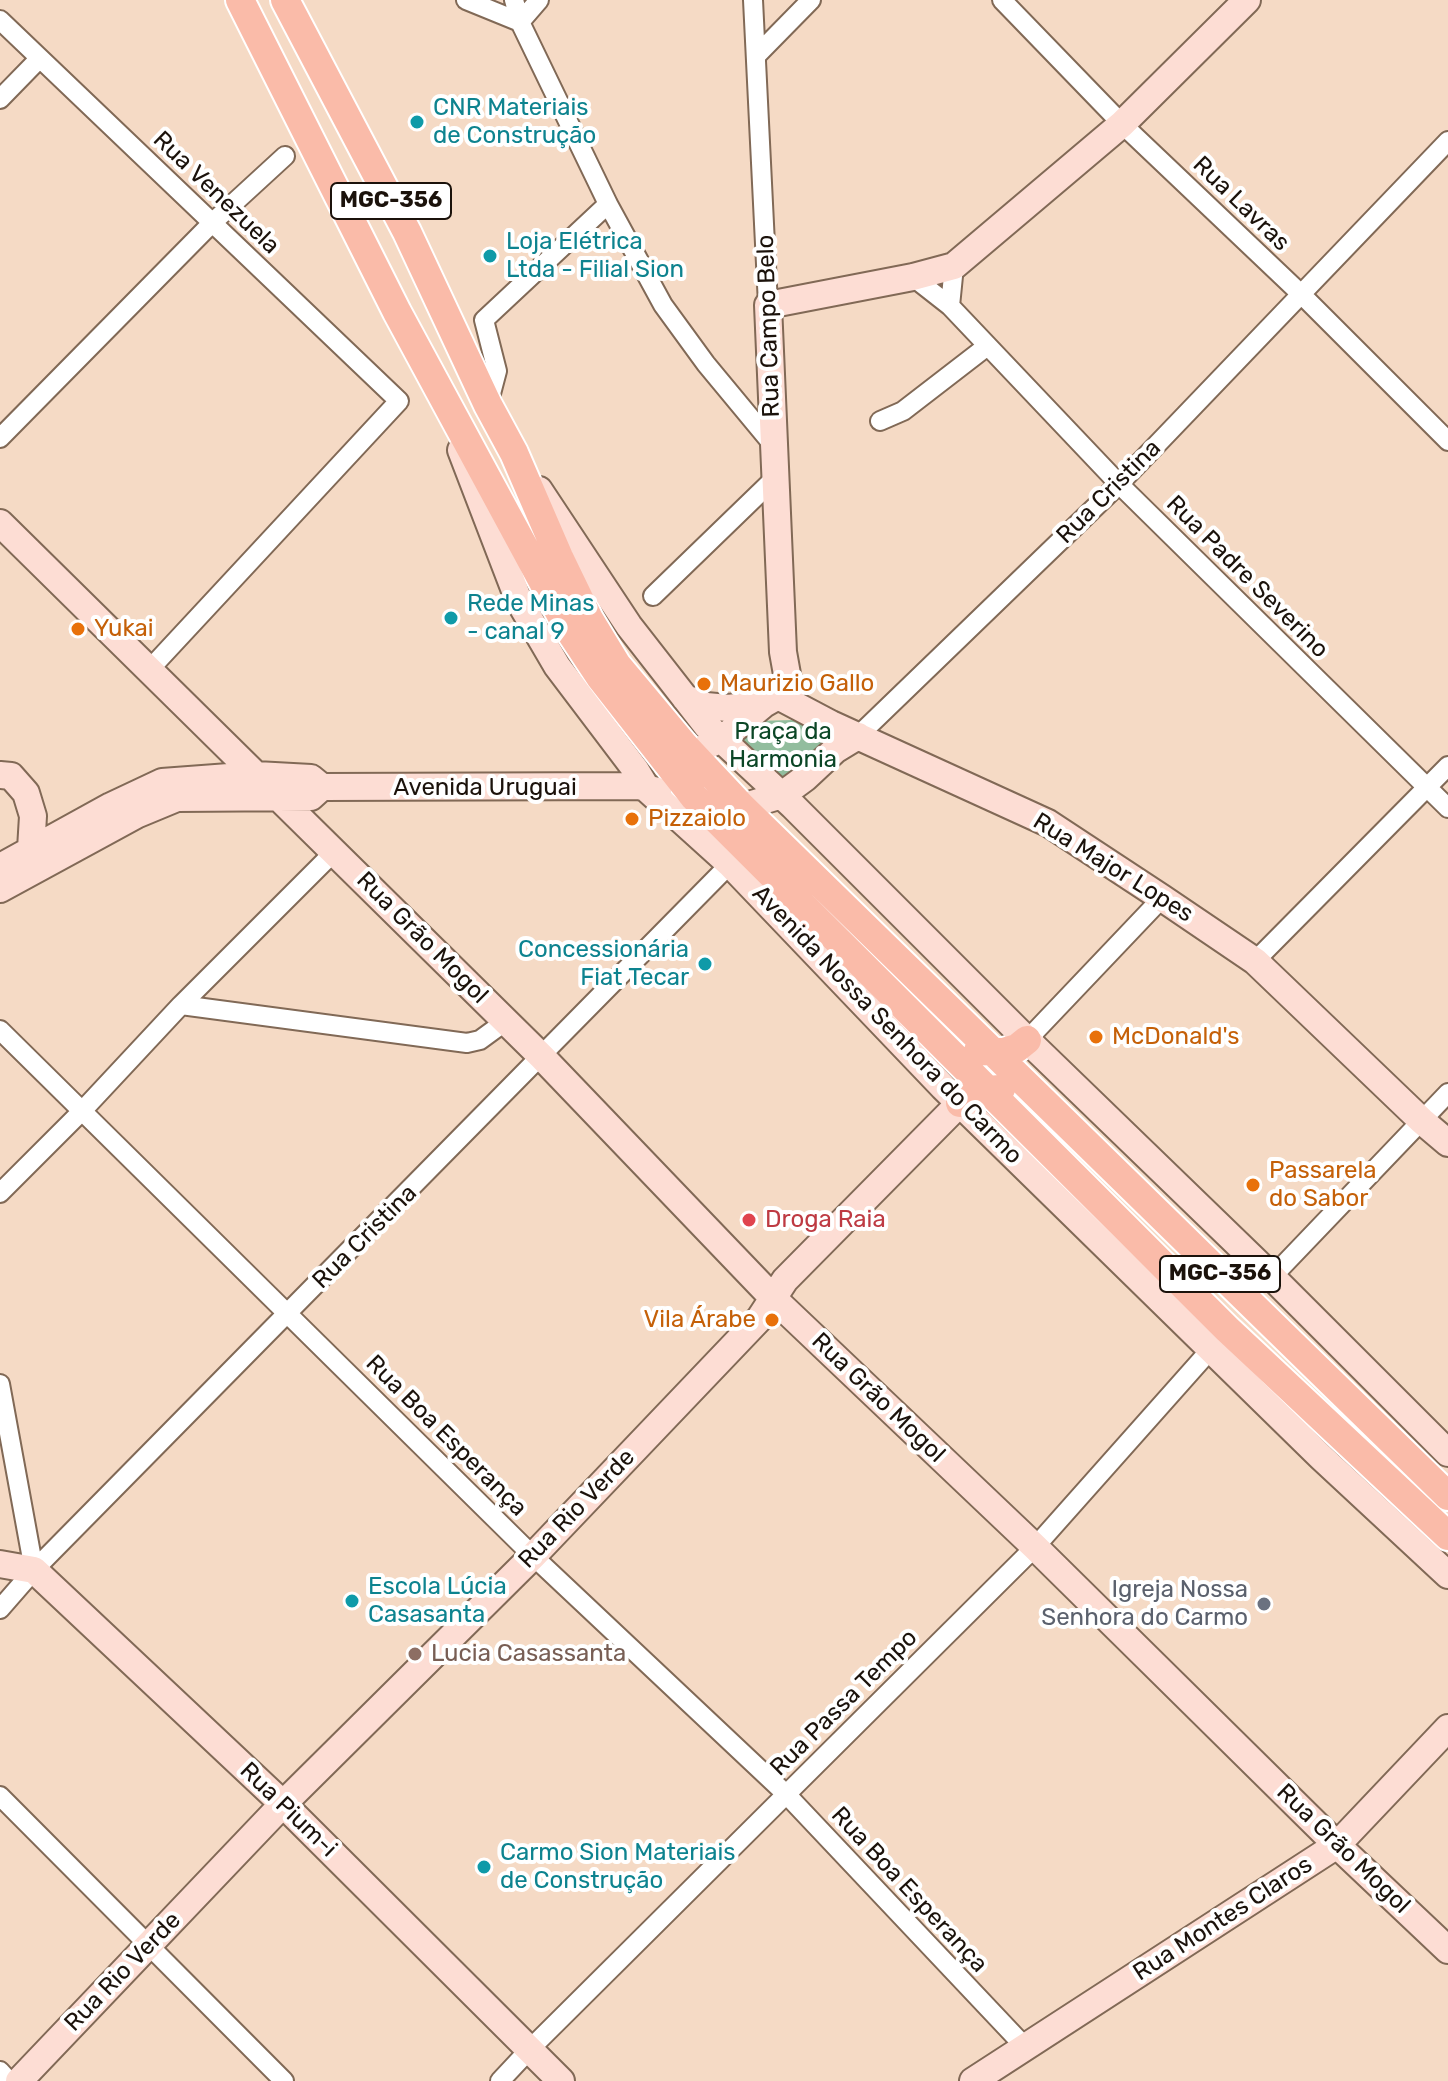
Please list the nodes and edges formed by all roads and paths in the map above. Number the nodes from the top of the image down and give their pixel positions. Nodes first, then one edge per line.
1 (240, 0) edge
2 (285, 0) edge
3 (466, 0) edge
4 (514, 0) edge
5 (539, 0) edge
6 (753, 0) edge
7 (811, 0) edge
8 (1002, 0) edge
9 (1247, 0) edge
10 (0, 20) edge
11 (520, 22) junction
12 (757, 55) junction
13 (39, 59) junction
14 (0, 99) edge
15 (1122, 124) junction
16 (1448, 141) edge
17 (285, 156) dead end
18 (608, 204) junction
19 (212, 223) junction
20 (954, 266) junction
21 (913, 277) junction
22 (1302, 295) junction
23 (768, 305) junction
24 (950, 306) junction
25 (986, 347) junction
26 (444, 395) junction
27 (488, 405) junction
28 (880, 421) dead end
29 (0, 438) edge
30 (1448, 441) edge
31 (774, 446) junction
32 (514, 453) junction
33 (775, 478) junction
34 (1119, 484) junction
35 (0, 523) edge
36 (653, 596) dead end
37 (149, 670) junction
38 (685, 698) junction
39 (778, 701) junction
40 (831, 724) junction
41 (858, 736) junction
42 (722, 739) junction
43 (835, 750) junction
44 (625, 755) junction
45 (682, 760) junction
46 (1448, 766) edge
47 (5, 775) edge
48 (256, 775) junction
49 (594, 788) junction
50 (1427, 788) junction
51 (647, 789) junction
52 (317, 792) junction
53 (782, 795) junction
54 (694, 797) junction
55 (278, 798) junction
56 (742, 807) junction
57 (1448, 808) edge
58 (33, 816) junction
59 (62, 832) junction
60 (89, 840) junction
61 (327, 843) junction
62 (31, 849) junction
63 (730, 864) junction
64 (0, 867) edge
65 (0, 889) edge
66 (1162, 898) junction
67 (1255, 961) junction
68 (888, 992) junction
69 (181, 1005) junction
70 (506, 1021) junction
71 (0, 1030) edge
72 (1027, 1040) junction
73 (992, 1053) junction
74 (542, 1057) junction
75 (986, 1090) junction
76 (1448, 1093) edge
77 (960, 1103) junction
78 (83, 1110) junction
79 (1422, 1121) junction
80 (1448, 1143) edge
81 (1088, 1145) junction
82 (0, 1193) edge
83 (1272, 1277) junction
84 (774, 1299) junction
85 (289, 1314) junction
86 (1211, 1349) junction
87 (0, 1384) edge
88 (1448, 1453) edge
89 (1448, 1496) edge
90 (1448, 1536) edge
91 (1035, 1547) junction
92 (533, 1556) junction
93 (0, 1564) edge
94 (34, 1570) junction
95 (1448, 1575) edge
96 (0, 1609) edge
97 (1448, 1728) edge
98 (787, 1795) junction
99 (0, 1796) edge
100 (283, 1804) junction
101 (1337, 1845) junction
102 (150, 1944) junction
103 (1448, 1950) edge
104 (1026, 2048) junction
105 (529, 2050) junction
106 (0, 2071) edge
107 (9, 2081) edge
108 (19, 2081) edge
109 (284, 2081) edge
110 (500, 2081) edge
111 (561, 2081) edge
112 (973, 2081) edge

1 - 26 main road, Avenida Nossa Senhora do Carmo / MGC-356
2 - 27 main road, Avenida Nossa Senhora do Carmo / MGC-356
3 - 11 street
4 - 11 street
5 - 11 street
6 - 12 street, Rua Campo Belo
7 - 12 street
8 - 15 street, Rua Lavras
9 - 15 street
10 - 13 street, Rua Venezuela
11 - 18 street
12 - 23 street, Rua Campo Belo
13 - 14 street
13 - 19 street, Rua Venezuela
15 - 20 street
15 - 22 street, Rua Lavras
16 - 22 street, Rua Cristina
17 - 19 street
18 - 27 street
18 - 31 street
19 - 29 street
19 - 37 street, Rua Venezuela
20 - 21 street
20 - 24 street
21 - 23 street
21 - 24 street, Rua Padre Severino
22 - 30 street, Rua Lavras
22 - 34 street, Rua Cristina
23 - 31 street, Rua Campo Belo
24 - 25 street, Rua Padre Severino
25 - 28 street
25 - 34 street, Rua Padre Severino
26 - 44 street, Avenida Nossa Senhora do Carmo / MGC-356
26 - 45 main road, Avenida Nossa Senhora do Carmo / MGC-356
27 - 32 main road, Avenida Nossa Senhora do Carmo / MGC-356
31 - 33 street, Rua Campo Belo
32 - 38 street, Avenida Nossa Senhora do Carmo / MGC-356
32 - 45 main road, Avenida Nossa Senhora do Carmo / MGC-356
33 - 36 street
33 - 39 street, Rua Campo Belo
34 - 41 street, Rua Cristina
34 - 50 street, Rua Padre Severino
35 - 37 street, Rua Grão Mogol
37 - 48 street, Rua Grão Mogol
38 - 39 street
38 - 42 street, Avenida Nossa Senhora do Carmo / MGC-356
39 - 40 street, Rua Major Lopes
39 - 42 street
40 - 41 street, Rua Major Lopes
40 - 43 street
41 - 43 street, Rua Cristina
41 - 66 street, Rua Major Lopes
42 - 45 street
42 - 53 street, Avenida Nossa Senhora do Carmo / MGC-356
43 - 53 street, Rua Cristina
44 - 49 street
44 - 51 street, Avenida Nossa Senhora do Carmo / MGC-356
45 - 51 street
45 - 54 main road, Avenida Nossa Senhora do Carmo / MGC-356
45 - 56 main road, Avenida Nossa Senhora do Carmo / MGC-356
46 - 50 street
47 - 58 street
48 - 52 street, Avenida Uruguai
48 - 55 street, Rua Grão Mogol
48 - 59 street, Avenida Uruguai
49 - 51 street, Avenida Uruguai
49 - 52 street, Avenida Uruguai
50 - 57 street, Rua Padre Severino
50 - 67 street
51 - 54 street, Avenida Uruguai
51 - 63 street, Avenida Nossa Senhora do Carmo / MGC-356
52 - 55 street, Avenida Uruguai
52 - 61 street
53 - 56 street, Rua Cristina
53 - 72 street, Avenida Nossa Senhora do Carmo / MGC-356
54 - 56 street, Avenida Uruguai
54 - 68 main road, Avenida Nossa Senhora do Carmo / MGC-356
55 - 60 street, Avenida Uruguai
55 - 61 street, Rua Grão Mogol
56 - 73 main road, Avenida Nossa Senhora do Carmo / MGC-356
58 - 59 street
58 - 62 street
59 - 60 street
59 - 62 street, Avenida Uruguai
60 - 65 street, Avenida Uruguai
61 - 69 street
61 - 70 street, Rua Grão Mogol
62 - 64 street, Avenida Uruguai
63 - 74 street, Rua Cristina
63 - 77 street, Avenida Nossa Senhora do Carmo / MGC-356
66 - 67 street, Rua Major Lopes
66 - 72 street
67 - 79 street, Rua Major Lopes
68 - 73 main road
68 - 75 main road, Avenida Nossa Senhora do Carmo / MGC-356
69 - 70 street
69 - 78 street
70 - 74 street, Rua Grão Mogol
71 - 78 street, Rua Boa Esperança
72 - 73 main road
72 - 83 street, Avenida Nossa Senhora do Carmo / MGC-356
73 - 81 main road, Avenida Nossa Senhora do Carmo / MGC-356
74 - 84 street, Rua Grão Mogol
74 - 85 street, Rua Cristina
75 - 77 main road
75 - 81 main road
75 - 90 main road, Avenida Nossa Senhora do Carmo / MGC-356
76 - 79 street
77 - 84 street, Rua Rio Verde
77 - 86 street, Avenida Nossa Senhora do Carmo / MGC-356
78 - 82 street
78 - 85 street, Rua Boa Esperança
79 - 80 street, Rua Major Lopes
79 - 83 street
81 - 89 main road, Avenida Nossa Senhora do Carmo / MGC-356
83 - 88 street, Avenida Nossa Senhora do Carmo / MGC-356
84 - 91 street, Rua Grão Mogol
84 - 92 street, Rua Rio Verde
85 - 92 street, Rua Boa Esperança
85 - 94 street, Rua Cristina
86 - 91 street, Rua Passa Tempo
86 - 95 street, Avenida Nossa Senhora do Carmo / MGC-356
87 - 94 street
91 - 98 street, Rua Passa Tempo
91 - 101 street, Rua Grão Mogol
92 - 98 street, Rua Boa Esperança
92 - 100 street, Rua Rio Verde
93 - 94 street
94 - 96 street, Rua Cristina
94 - 100 street, Rua Pium-i
97 - 101 street, Rua Montes Claros
98 - 104 street, Rua Boa Esperança
98 - 105 street, Rua Passa Tempo
99 - 102 street
100 - 102 street, Rua Rio Verde
100 - 105 street, Rua Pium-i
101 - 103 street, Rua Grão Mogol
101 - 104 street, Rua Montes Claros
102 - 108 street, Rua Rio Verde
102 - 109 street
104 - 112 street, Rua Montes Claros
105 - 110 street, Rua Passa Tempo
105 - 111 street, Rua Pium-i
106 - 107 street

